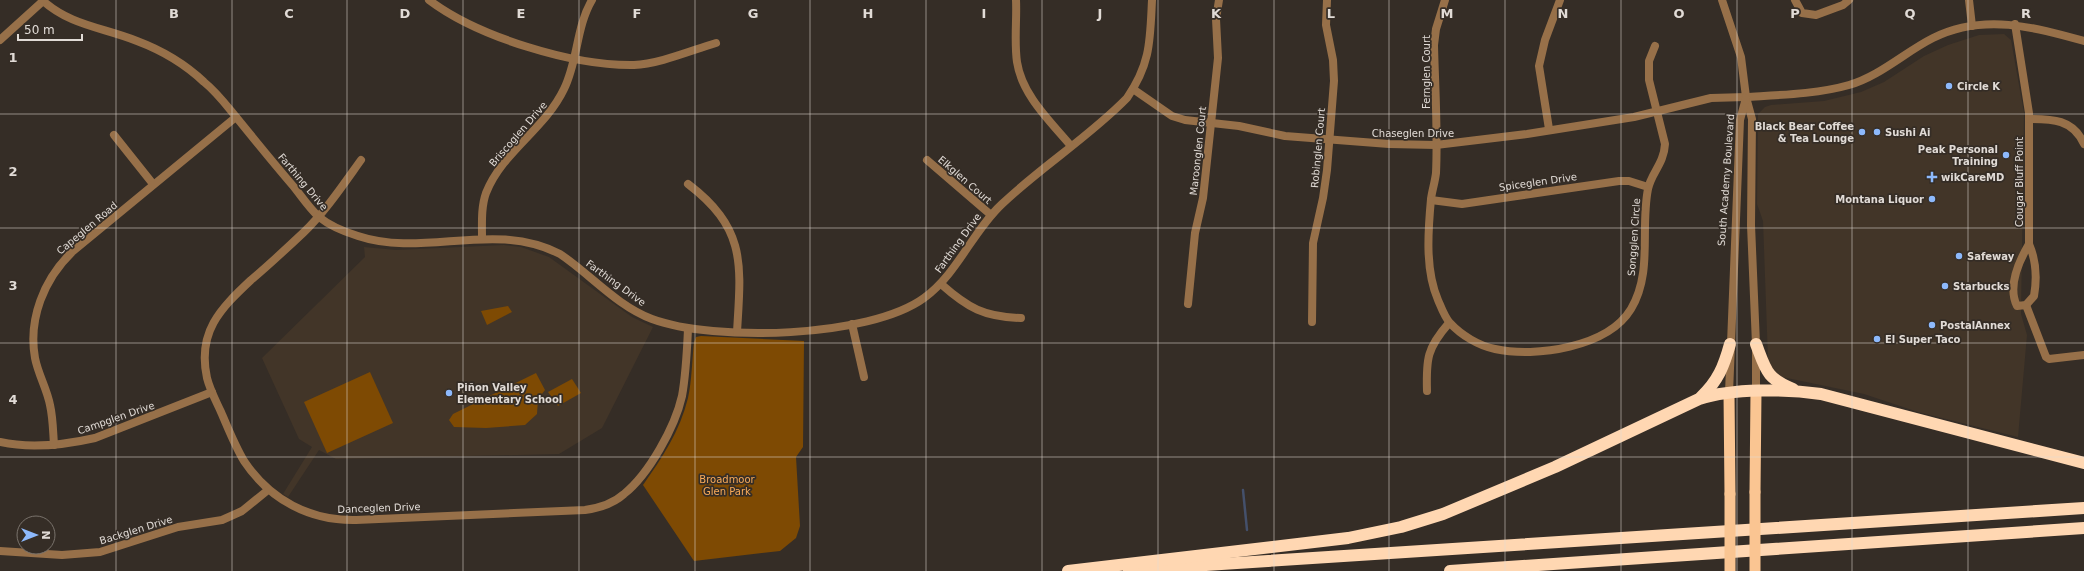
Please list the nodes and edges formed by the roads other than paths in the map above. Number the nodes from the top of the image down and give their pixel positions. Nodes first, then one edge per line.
1 (429, 0) edge
2 (592, 0) edge
3 (1016, 0) edge
4 (1152, 0) edge
5 (1220, 0) edge
6 (1327, 0) edge
7 (1445, 0) edge
8 (1560, 0) edge
9 (1722, 0) edge
10 (1795, 0) edge
11 (1849, 0) edge
12 (1969, 0) edge
13 (42, 1) edge
14 (2015, 24) junction
15 (1972, 26) junction
16 (0, 40) edge
17 (2084, 42) edge
18 (716, 43) dead end
19 (1655, 46) dead end
20 (574, 58) junction
21 (1133, 89) junction
22 (1746, 97) junction
23 (1657, 111) junction
24 (236, 117) junction
25 (2029, 119) junction
26 (1210, 124) junction
27 (1549, 129) junction
28 (114, 134) dead end
29 (1329, 140) junction
30 (2084, 144) edge
31 (1436, 145) junction
32 (1071, 146) junction
33 (361, 160) dead end
34 (927, 160) dead end
35 (153, 184) junction
36 (688, 184) dead end
37 (1648, 187) junction
38 (1431, 200) junction
39 (991, 215) junction
40 (318, 217) junction
41 (482, 238) junction
42 (2029, 244) junction
43 (941, 284) junction
44 (1188, 304) dead end
45 (2026, 305) junction
46 (1021, 318) dead end
47 (1312, 322) dead end
48 (1449, 323) junction
49 (852, 324) junction
50 (688, 329) junction
51 (737, 332) junction
52 (1730, 344) junction
53 (1756, 344) junction
54 (2084, 355) edge
55 (864, 377) dead end
56 (1427, 391) dead end
57 (1798, 391) junction
58 (212, 392) junction
59 (1756, 392) junction
60 (1729, 393) junction
61 (1699, 399) junction
62 (0, 442) edge
63 (54, 445) junction
64 (2084, 463) edge
65 (268, 490) junction
66 (2084, 508) edge
67 (2084, 528) edge
68 (0, 551) edge
69 (1068, 571) edge
70 (1117, 571) edge
71 (1450, 571) edge
72 (1730, 571) edge
73 (1755, 571) edge

1 - 20 street
2 - 20 street, Briscoglen Drive
3 - 32 street
4 - 21 street, Farthing Drive
5 - 26 street, Maroonglen Court
6 - 29 street, Robinglen Court
7 - 31 street, Fernglen Court
8 - 27 street
9 - 22 street
10 - 11 street
12 - 15 street
13 - 16 street
13 - 24 street, Farthing Drive
14 - 15 street, Chaseglen Drive
14 - 17 street, Chaseglen Drive
14 - 25 street, Cougar Bluff Point
15 - 22 street, Chaseglen Drive
18 - 20 street
19 - 23 street, Songglen Circle
20 - 41 street, Briscoglen Drive
21 - 26 street, Chaseglen Drive
21 - 32 street, Farthing Drive
22 - 23 street, Chaseglen Drive
22 - 52 street, South Academy Boulevard
22 - 53 street, South Academy Boulevard
23 - 27 street, Chaseglen Drive
23 - 37 street, Songglen Circle
24 - 35 street, Capeglen Road
24 - 40 street, Farthing Drive
25 - 30 street
25 - 42 street, Cougar Bluff Point
26 - 29 street, Chaseglen Drive
26 - 44 street, Maroonglen Court
27 - 31 street, Chaseglen Drive
28 - 35 street
29 - 31 street, Chaseglen Drive
29 - 47 street, Robinglen Court
31 - 38 street
32 - 39 street, Farthing Drive
33 - 40 street, Danceglen Drive
34 - 39 street, Elkglen Court
35 - 63 street, Capeglen Road
36 - 51 street
37 - 38 street, Spiceglen Drive
37 - 48 street, Songglen Circle
38 - 48 street
39 - 43 street, Farthing Drive
40 - 41 street, Farthing Drive
40 - 58 street, Danceglen Drive
41 - 50 street, Farthing Drive
42 - 45 street, Cougar Bluff Point
42 - 45 street, Cougar Bluff Point
43 - 46 street
43 - 49 street, Farthing Drive
45 - 54 street, Cougar Bluff Point
48 - 56 street
49 - 51 street, Farthing Drive
49 - 55 street
50 - 51 street, Farthing Drive
50 - 65 street, Danceglen Drive
52 - 60 street, South Academy Boulevard
52 - 61 highway
53 - 57 highway
53 - 59 street, South Academy Boulevard
57 - 59 highway
57 - 64 highway
58 - 63 street, Campglen Drive
58 - 65 street, Danceglen Drive
59 - 60 highway
59 - 73 highway, South Academy Boulevard, bridge
60 - 61 highway
60 - 72 highway, South Academy Boulevard, bridge
61 - 69 highway
62 - 63 street, Campglen Drive
65 - 68 street, Backglen Drive
66 - 70 highway
67 - 71 highway

